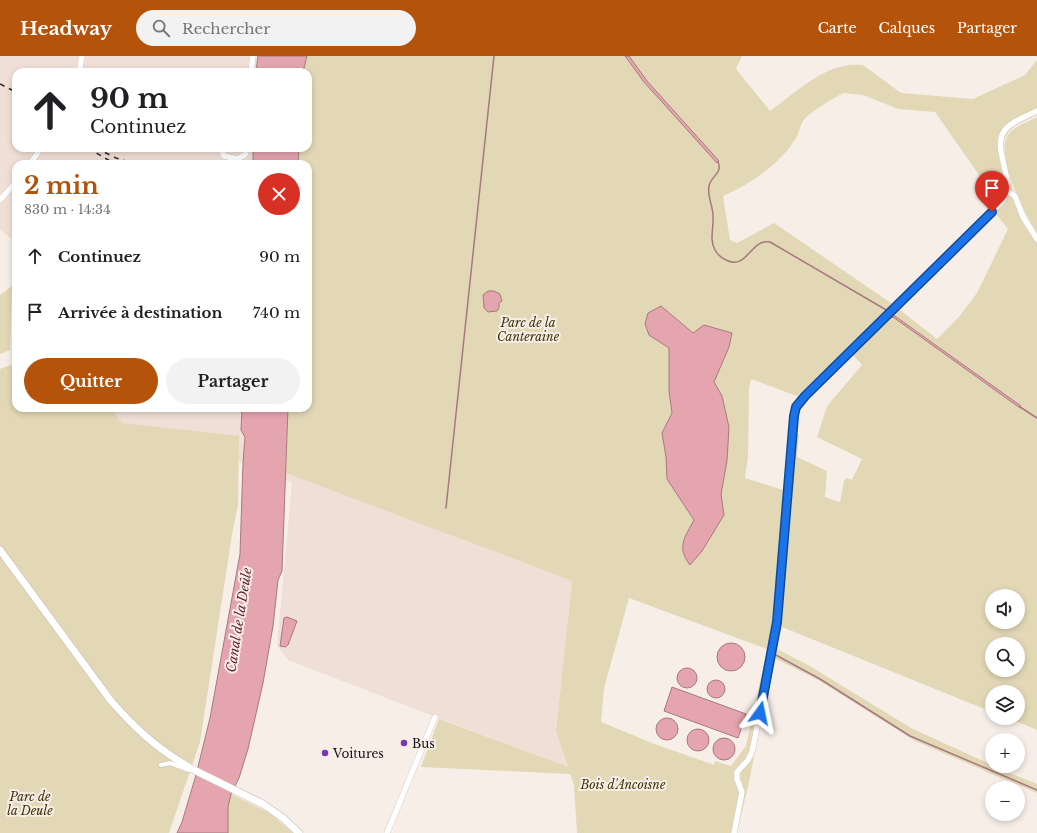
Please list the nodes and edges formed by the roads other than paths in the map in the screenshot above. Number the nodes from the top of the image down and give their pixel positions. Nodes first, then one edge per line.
1 (82, 56) edge
2 (80, 68) edge
3 (1037, 111) edge
4 (222, 152) edge
5 (246, 152) edge
6 (12, 186) edge
7 (1007, 191) junction
8 (0, 199) edge
9 (1037, 239) edge
10 (0, 550) edge
11 (435, 717) dead end
12 (161, 764) dead end
13 (188, 769) junction
14 (245, 796) junction
15 (259, 805) dead end
16 (299, 833) edge
17 (387, 833) edge
18 (734, 833) edge

1 - 2 street
3 - 7 street
4 - 5 street
6 - 8 street
7 - 9 street
7 - 18 street
10 - 13 street
11 - 17 street
12 - 13 street
13 - 14 street
14 - 15 street
14 - 16 street

